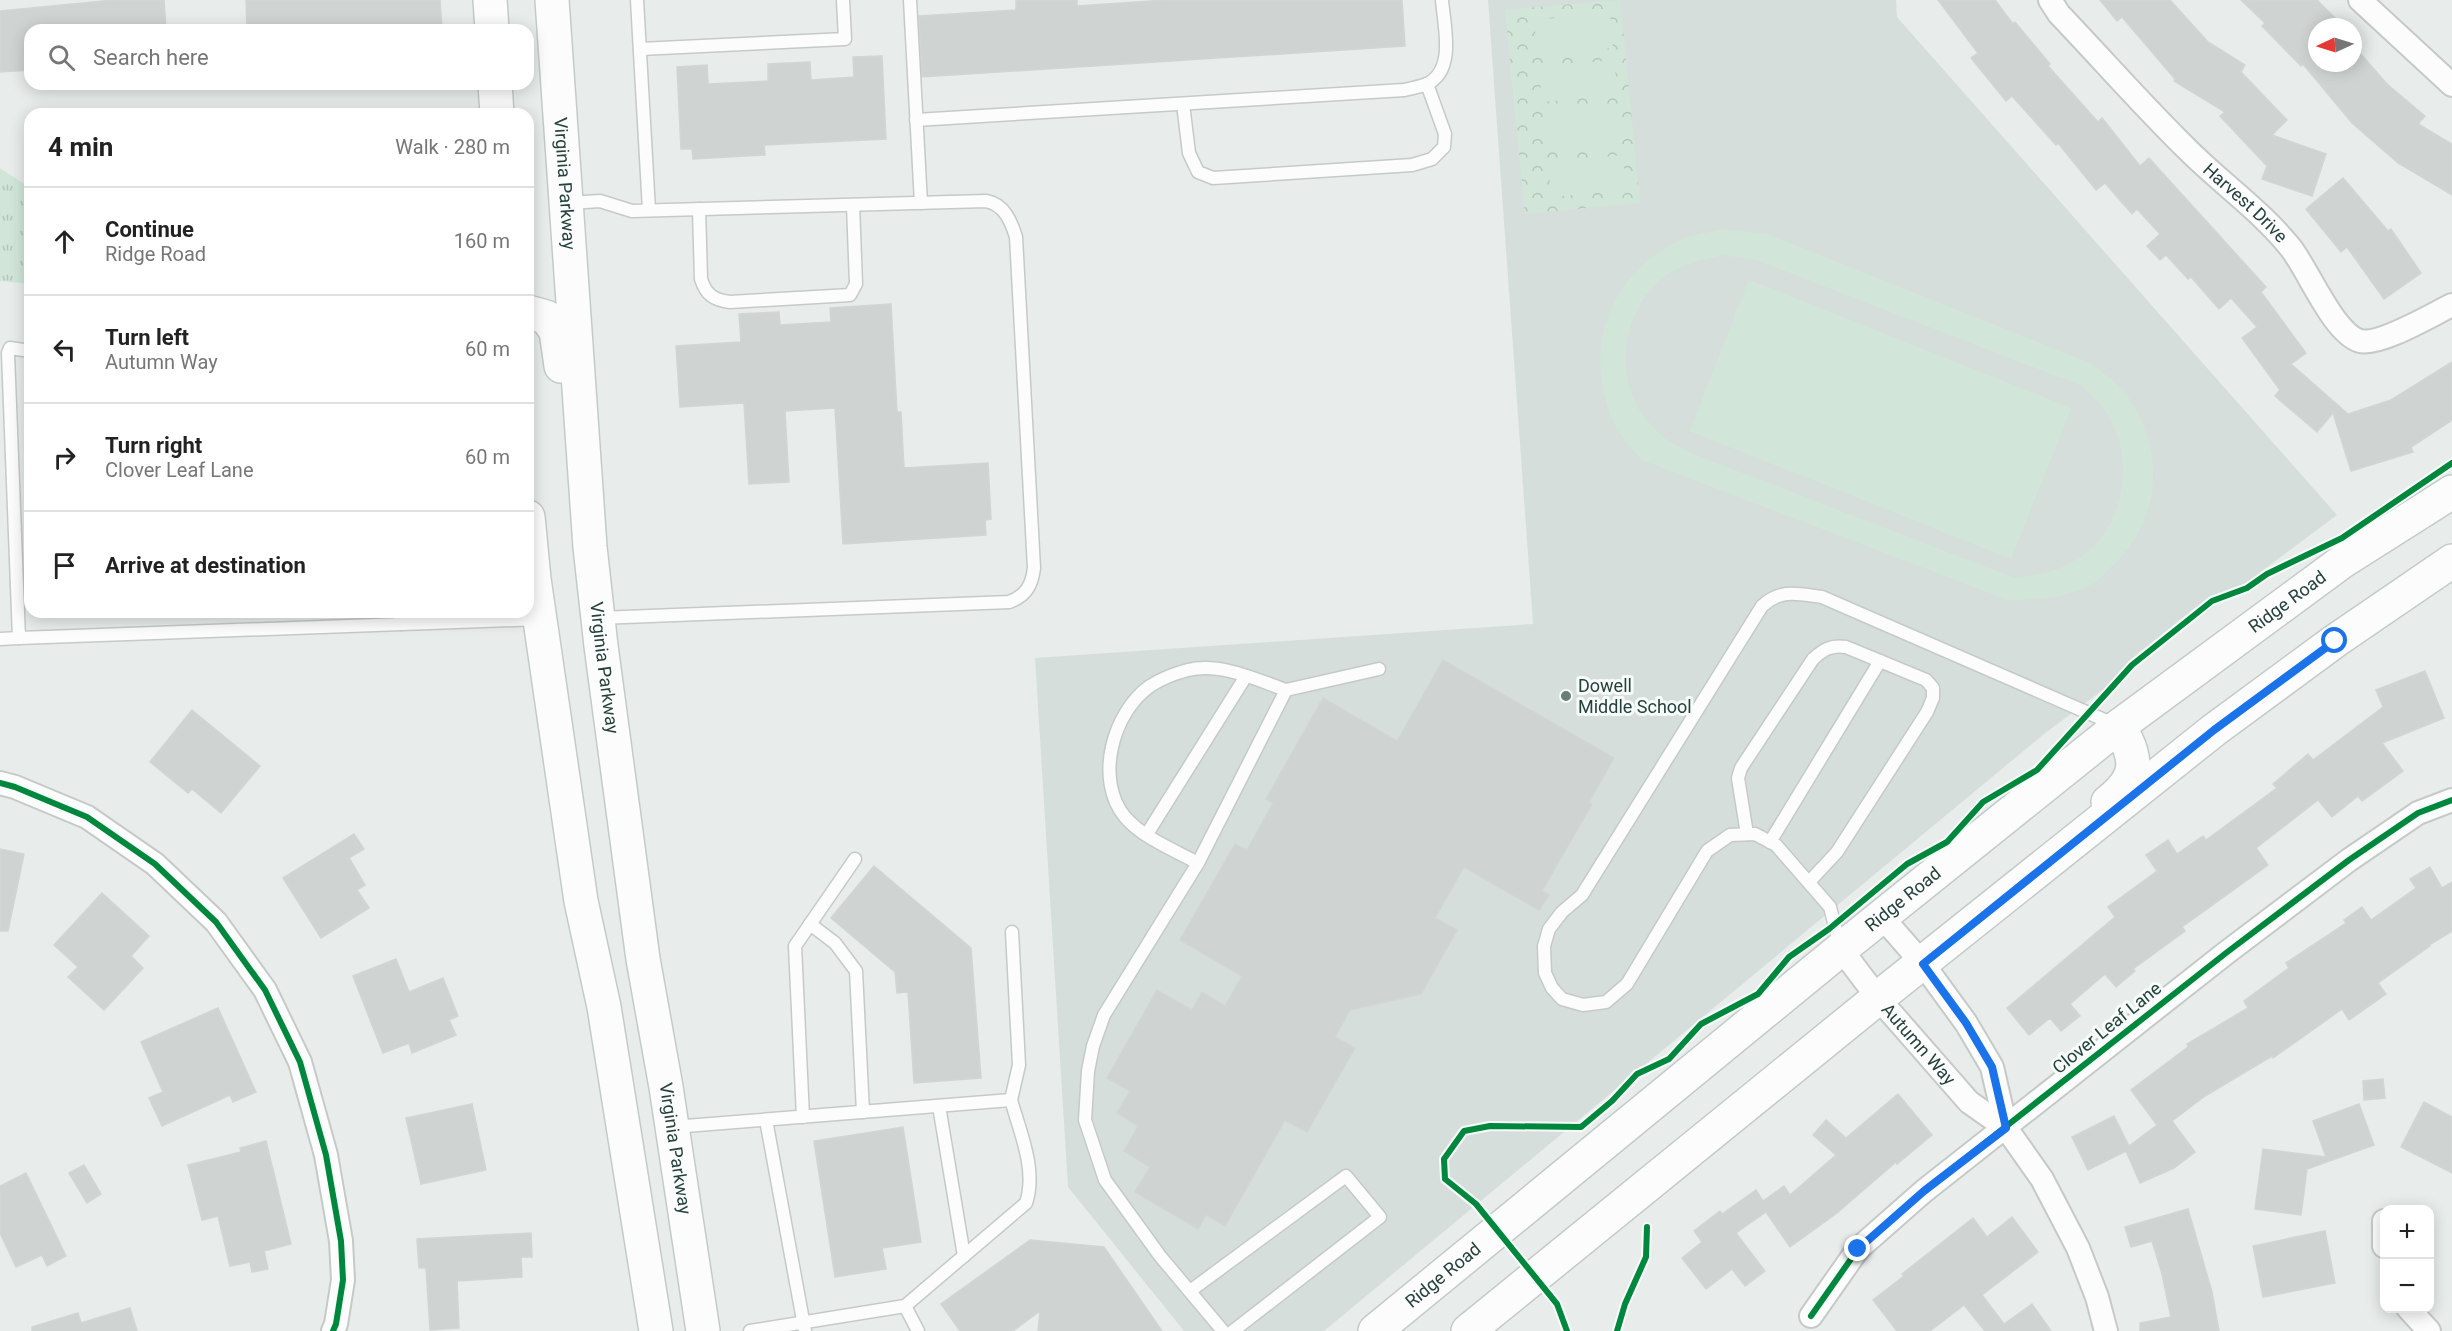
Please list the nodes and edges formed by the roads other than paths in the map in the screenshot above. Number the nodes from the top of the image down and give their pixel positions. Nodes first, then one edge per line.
1 (490, 0) edge
2 (552, 0) edge
3 (637, 0) edge
4 (843, 0) edge
5 (909, 0) edge
6 (1442, 0) edge
7 (2050, 0) edge
8 (2360, 0) edge
9 (492, 24) edge
10 (640, 49) junction
11 (1427, 84) junction
12 (2452, 85) edge
13 (495, 90) edge
14 (1183, 104) junction
15 (497, 108) edge
16 (916, 120) junction
17 (565, 203) junction
18 (921, 203) junction
19 (852, 205) junction
20 (699, 209) junction
21 (648, 210) junction
22 (2452, 304) edge
23 (534, 314) edge
24 (24, 350) edge
25 (5, 405) edge
26 (585, 465) junction
27 (2452, 492) edge
28 (2452, 561) edge
29 (534, 568) edge
30 (401, 618) edge
31 (598, 618) junction
32 (540, 619) junction
33 (20, 638) junction
34 (0, 639) edge
35 (1880, 661) junction
36 (1379, 669) dead end
37 (1246, 676) junction
38 (1286, 690) junction
39 (2120, 726) junction
40 (0, 783) edge
41 (2452, 800) edge
42 (1147, 834) junction
43 (1747, 834) junction
44 (1770, 842) junction
45 (855, 859) dead end
46 (1198, 864) junction
47 (2037, 873) junction
48 (1809, 882) junction
49 (581, 901) junction
50 (1882, 917) junction
51 (810, 924) junction
52 (1012, 932) dead end
53 (1841, 949) junction
54 (1923, 964) junction
55 (1878, 998) junction
56 (1011, 1100) junction
57 (939, 1106) junction
58 (863, 1112) junction
59 (802, 1117) junction
60 (670, 1118) junction
61 (766, 1120) junction
62 (2006, 1128) junction
63 (964, 1256) junction
64 (1190, 1291) junction
65 (905, 1306) junction
66 (2413, 1313) edge
67 (1811, 1316) dead end
68 (804, 1327) edge
69 (333, 1331) edge
70 (656, 1331) edge
71 (703, 1331) edge
72 (750, 1331) edge
73 (918, 1331) edge
74 (1223, 1331) edge
75 (1233, 1331) edge
76 (1375, 1331) edge
77 (1468, 1331) edge
78 (2106, 1331) edge
79 (2429, 1331) edge

1 - 9 main road
2 - 17 main road, Virginia Parkway
3 - 10 lane
4 - 10 lane
5 - 16 lane
6 - 11 lane
7 - 22 street, Harvest Drive
8 - 12 street
10 - 21 lane
11 - 14 lane
11 - 14 lane
13 - 15 main road
14 - 16 lane
16 - 18 lane
17 - 21 lane
17 - 26 main road, Virginia Parkway
18 - 19 lane
18 - 31 lane
19 - 20 lane
19 - 20 lane
20 - 21 lane
23 - 26 main road
24 - 25 lane
25 - 33 lane
26 - 31 main road, Virginia Parkway
27 - 39 main road, Ridge Road
28 - 47 main road
29 - 32 main road
30 - 32 lane
30 - 33 lane
31 - 60 main road, Virginia Parkway
32 - 49 main road
33 - 34 lane
35 - 43 lane
35 - 44 lane
35 - 48 lane
36 - 38 lane
37 - 38 lane
37 - 42 lane
37 - 42 lane
38 - 46 lane
39 - 43 lane
39 - 47 main road
39 - 50 main road, Ridge Road
40 - 69 street
41 - 62 street, Clover Leaf Lane
42 - 46 lane
43 - 44 lane
44 - 48 lane
45 - 51 lane
46 - 64 lane
47 - 54 main road
48 - 53 lane
49 - 60 main road
49 - 70 main road
50 - 53 main road, Ridge Road
50 - 54 street, Autumn Way
51 - 58 lane
51 - 59 lane
52 - 56 lane
53 - 55 street, Autumn Way
53 - 76 main road, Ridge Road
54 - 55 main road
54 - 62 street, Autumn Way
55 - 62 street, Autumn Way
55 - 77 main road
56 - 57 lane
56 - 63 lane
57 - 58 lane
57 - 63 lane
58 - 59 lane
59 - 61 lane
60 - 61 lane
60 - 71 main road, Virginia Parkway
61 - 68 lane
62 - 67 street, Clover Leaf Lane
62 - 78 street, Autumn Way
63 - 65 lane
64 - 74 lane
64 - 75 lane
65 - 68 lane
65 - 73 lane
66 - 79 street
68 - 72 lane

